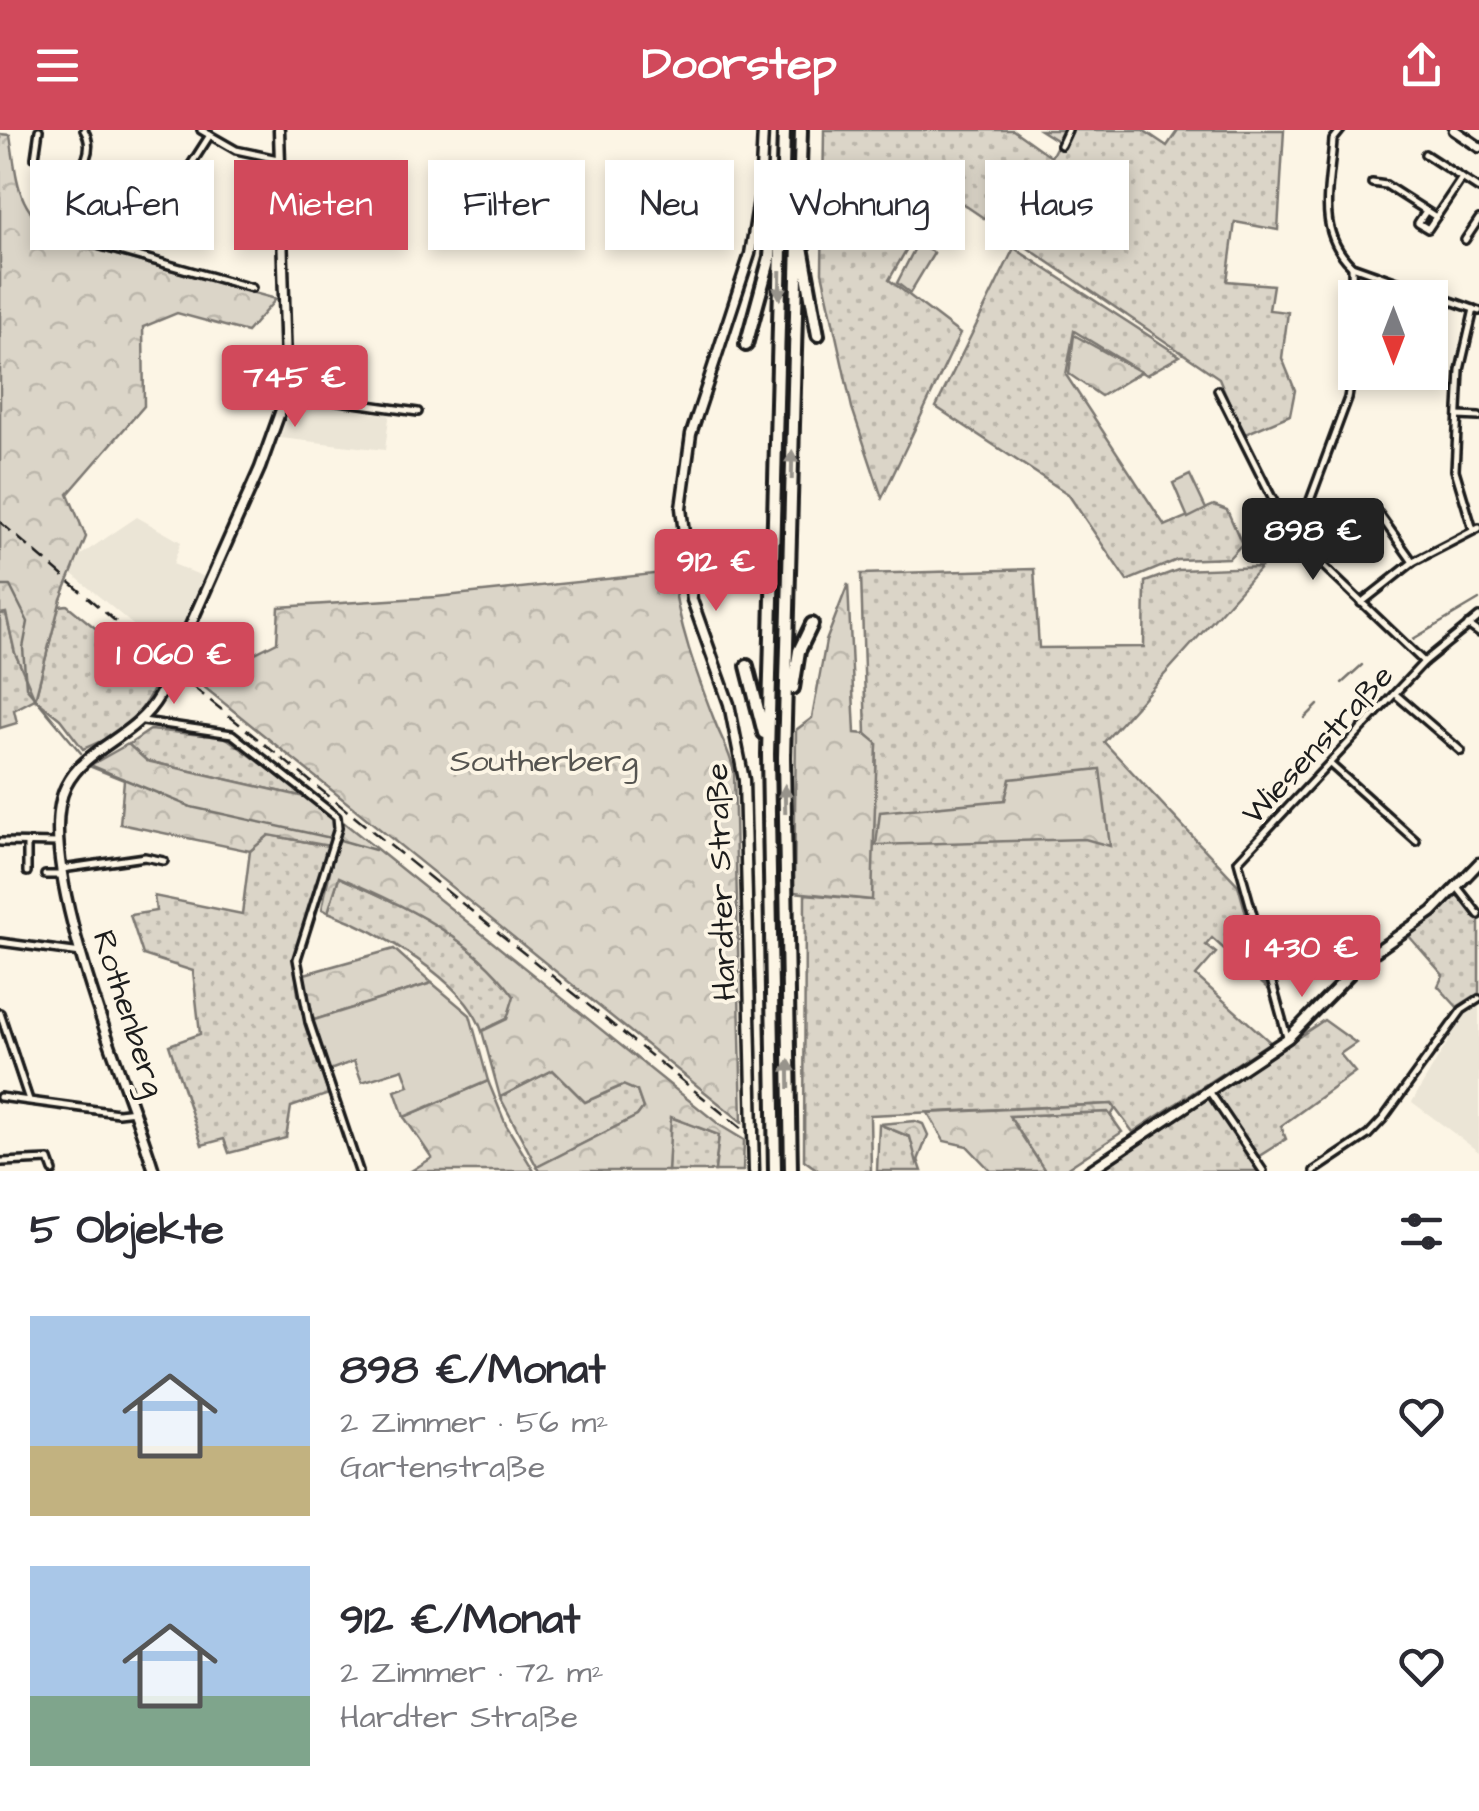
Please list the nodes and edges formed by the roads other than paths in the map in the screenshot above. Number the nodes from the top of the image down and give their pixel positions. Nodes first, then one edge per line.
1 (39, 130) edge
2 (84, 130) edge
3 (202, 130) edge
4 (279, 130) edge
5 (763, 130) edge
6 (784, 130) edge
7 (801, 130) edge
8 (1068, 130) edge
9 (1341, 130) edge
10 (1454, 130) edge
11 (210, 135) junction
12 (1060, 145) dead end
13 (1479, 146) edge
14 (1425, 154) dead end
15 (36, 158) dead end
16 (194, 160) edge
17 (278, 160) joint
18 (783, 160) edge
19 (800, 160) edge
20 (1462, 178) junction
21 (1372, 183) dead end
22 (1479, 189) edge
23 (1426, 211) junction
24 (1436, 217) junction
25 (1479, 219) edge
26 (1465, 240) dead end
27 (282, 250) edge
28 (770, 250) edge
29 (781, 250) edge
30 (797, 250) edge
31 (804, 250) edge
32 (1352, 266) junction
33 (252, 288) dead end
34 (1476, 310) edge
35 (818, 335) dead end
36 (746, 345) dead end
37 (1218, 390) dead end
38 (282, 408) junction
39 (418, 412) dead end
40 (1458, 416) junction
41 (1479, 417) edge
42 (1379, 514) dead end
43 (1476, 529) edge
44 (1296, 539) junction
45 (1413, 562) junction
46 (1361, 604) junction
47 (1479, 616) edge
48 (812, 624) dead end
49 (1468, 624) junction
50 (1479, 633) edge
51 (1424, 662) junction
52 (747, 666) dead end
53 (1395, 694) junction
54 (786, 702) junction
55 (143, 721) junction
56 (1462, 752) dead end
57 (768, 754) junction
58 (1330, 764) junction
59 (1416, 841) dead end
60 (0, 842) edge
61 (27, 843) junction
62 (59, 843) junction
63 (164, 861) dead end
64 (1479, 862) edge
65 (27, 872) dead end
66 (62, 872) junction
67 (44, 875) dead end
68 (1458, 888) junction
69 (1479, 915) edge
70 (0, 942) edge
71 (82, 953) junction
72 (1479, 999) edge
73 (0, 1013) edge
74 (1288, 1038) junction
75 (1209, 1091) junction
76 (0, 1097) edge
77 (30, 1101) junction
78 (135, 1111) junction
79 (2, 1162) edge
80 (53, 1171) edge
81 (154, 1171) edge
82 (358, 1171) edge
83 (754, 1171) edge
84 (776, 1171) edge
85 (791, 1171) edge
86 (1089, 1171) edge
87 (1262, 1171) edge
88 (1314, 1171) edge

1 - 15 street
2 - 33 street
3 - 11 street
4 - 17 main road, Rothenberg
5 - 83 main road, Hardter Straße
6 - 18 highway
7 - 19 highway
8 - 12 street
9 - 32 street
10 - 13 main road
11 - 16 street
11 - 17 street
14 - 20 street
20 - 22 street
20 - 24 street
21 - 23 street
23 - 24 street
23 - 24 street
25 - 26 street
27 - 38 main road, Rothenberg
28 - 36 highway
29 -> 57 highway
54 -> 30 highway
31 - 35 highway
32 - 34 street
32 - 44 street
34 - 40 street
37 - 44 street
38 - 39 street
38 - 55 main road, Rothenberg
40 - 41 street
40 - 43 street
42 - 45 street
43 - 45 street
44 - 46 street
45 - 46 street
46 - 51 street
47 - 49 street, Wiesenstraße
48 - 54 highway
49 - 50 street
49 - 51 street, Wiesenstraße
51 - 53 street, Wiesenstraße
52 - 57 highway
53 - 56 street
53 - 58 street, Wiesenstraße
85 -> 54 highway
55 - 62 main road, Rothenberg
55 - 82 street
57 - 84 highway
58 - 59 street
58 - 74 street, Wiesenstraße
60 - 61 street
61 - 62 street
61 - 65 street
62 - 66 main road, Rothenberg
63 - 66 street
64 - 68 main road
66 - 67 street
66 - 71 main road, Rothenberg
68 - 69 street
68 - 74 main road
70 - 71 street
71 - 78 main road, Rothenberg
72 - 88 street
73 - 77 street
74 - 75 main road
75 - 86 main road
75 - 87 street
76 - 77 street
77 - 78 street
78 - 81 main road, Rothenberg
79 - 80 street

